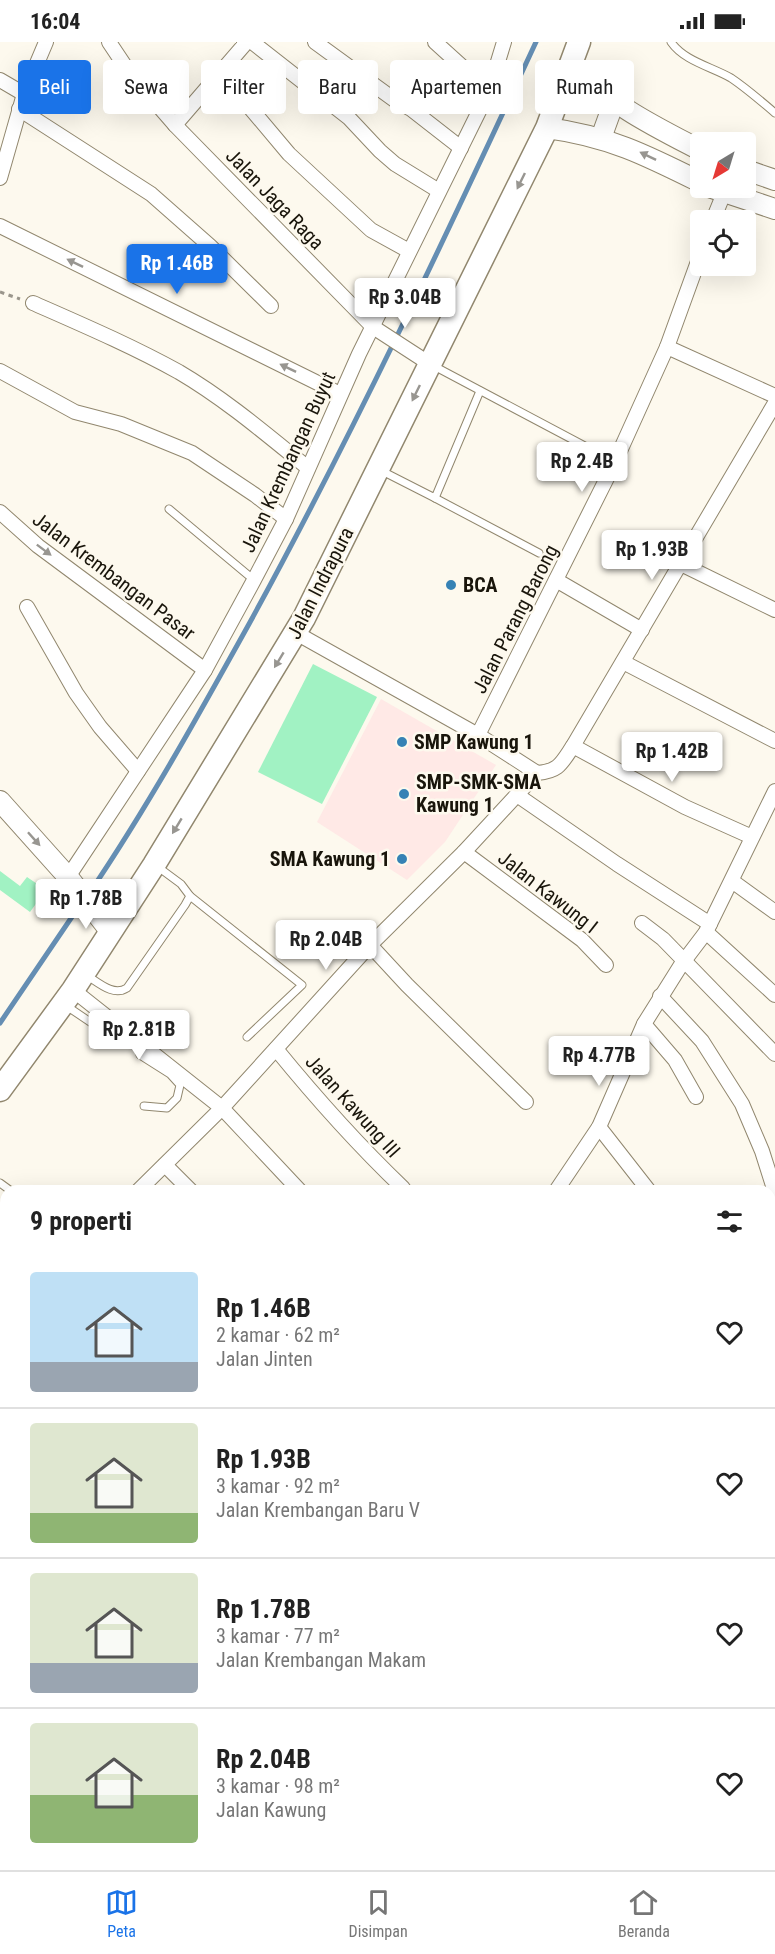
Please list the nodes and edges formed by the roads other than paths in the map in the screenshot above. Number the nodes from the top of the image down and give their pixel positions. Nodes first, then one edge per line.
1 (46, 42) edge
2 (109, 42) edge
3 (315, 42) edge
4 (435, 42) edge
5 (504, 42) edge
6 (579, 42) edge
7 (671, 42) edge
8 (247, 43) edge
9 (38, 60) edge
10 (231, 60) edge
11 (455, 60) edge
12 (498, 60) edge
13 (573, 60) edge
14 (2, 84) edge
15 (18, 91) edge
16 (201, 94) edge
17 (18, 113) edge
18 (634, 113) edge
19 (775, 113) edge
20 (27, 114) edge
21 (255, 114) edge
22 (478, 114) edge
23 (552, 114) edge
24 (610, 114) edge
25 (175, 125) junction
26 (547, 128) junction
27 (601, 138) junction
28 (690, 144) edge
29 (461, 147) junction
30 (756, 173) edge
31 (690, 177) edge
32 (0, 178) edge
33 (775, 180) edge
34 (439, 191) junction
35 (742, 198) edge
36 (775, 209) edge
37 (0, 226) edge
38 (410, 251) junction
39 (693, 276) edge
40 (33, 303) road end
41 (271, 306) dead end
42 (378, 330) junction
43 (667, 347) junction
44 (430, 364) junction
45 (0, 371) edge
46 (480, 391) junction
47 (340, 394) junction
48 (775, 396) edge
49 (775, 403) edge
50 (615, 462) junction
51 (308, 468) junction
52 (378, 469) junction
53 (435, 498) junction
54 (169, 509) dead end
55 (0, 512) edge
56 (286, 519) junction
57 (539, 553) dead end
58 (681, 564) junction
59 (254, 580) junction
60 (556, 580) junction
61 (27, 607) dead end
62 (775, 609) edge
63 (642, 630) junction
64 (296, 633) junction
65 (623, 662) junction
66 (205, 670) junction
67 (478, 735) junction
68 (775, 741) edge
69 (573, 746) junction
70 (138, 771) junction
71 (537, 773) junction
72 (517, 795) junction
73 (774, 796) edge
74 (0, 801) edge
75 (752, 837) junction
76 (464, 852) junction
77 (154, 865) junction
78 (732, 881) junction
79 (73, 883) junction
80 (190, 896) junction
81 (775, 912) edge
82 (642, 923) dead end
83 (708, 928) junction
84 (110, 931) junction
85 (370, 945) junction
86 (683, 961) junction
87 (606, 965) dead end
88 (73, 989) junction
89 (775, 995) edge
90 (660, 996) junction
91 (644, 1024) junction
92 (108, 1034) dead end
93 (247, 1037) dead end
94 (276, 1048) junction
95 (775, 1054) edge
96 (140, 1055) dead end
97 (0, 1090) edge
98 (696, 1098) dead end
99 (526, 1102) dead end
100 (144, 1106) dead end
101 (222, 1108) junction
102 (599, 1127) junction
103 (165, 1165) junction
104 (144, 1185) edge
105 (185, 1185) edge
106 (294, 1185) edge
107 (400, 1185) edge
108 (560, 1185) edge
109 (644, 1185) edge
110 (773, 1185) edge

1 - 9 street
2 - 25 street, Jalan Jaga Raga
3 - 29 street
4 - 11 street
5 - 12 street, Jalan Krembangan Buyut
6 - 13 main road, Jalan Indrapura
7 - 19 lane
8 - 10 street
8 - 34 street
14 - 15 street
16 - 25 street
17 - 32 street
18 - 28 street
20 - 41 street
21 - 38 street
22 - 29 street, Jalan Krembangan Buyut
23 - 26 main road, Jalan Indrapura
24 - 27 street
25 - 42 street, Jalan Jaga Raga
26 - 27 street
26 -> 44 main road, Jalan Indrapura
31 -> 27 street
29 - 34 street, Jalan Krembangan Buyut
30 - 33 street
34 - 38 street, Jalan Krembangan Buyut
35 - 36 street
47 -> 37 street
38 - 42 street, Jalan Krembangan Buyut
39 - 43 street, Jalan Parang Barong
40 - 51 street
42 - 44 street, Jalan Jaga Raga
42 - 47 street, Jalan Krembangan Buyut
43 - 48 street
43 - 50 street, Jalan Parang Barong
44 - 46 lane
44 -> 52 main road, Jalan Indrapura
45 - 56 street
46 - 50 lane
46 - 53 lane
47 - 51 street, Jalan Krembangan Buyut
49 - 58 street
50 - 60 street, Jalan Parang Barong
51 - 56 street, Jalan Krembangan Buyut
52 - 53 lane
52 - 64 main road, Jalan Indrapura
53 - 57 lane
54 - 59 lane
55 -> 66 street, Jalan Krembangan Pasar
56 - 59 street, Jalan Krembangan Buyut
58 - 62 street
58 - 63 street
59 - 66 street, Jalan Krembangan Buyut
60 - 63 street
60 - 67 street, Jalan Parang Barong
61 - 70 street
63 - 65 street
64 - 67 street
64 -> 77 main road, Jalan Indrapura
65 - 68 street
65 - 69 street
66 - 70 street, Jalan Krembangan Buyut
67 - 71 street
69 - 71 street
69 - 75 street
70 - 79 street, Jalan Krembangan Buyut
71 - 72 street
72 - 76 street
72 - 83 street
73 - 75 street
74 -> 79 street
75 - 78 street
76 - 85 street
76 - 87 street, Jalan Kawung I
77 - 80 lane
77 - 84 main road, Jalan Indrapura
78 - 81 street
78 - 83 street
79 - 84 street
80 - 88 lane
80 - 93 lane
82 - 86 street
83 - 86 street
83 - 89 street
84 - 88 main road, Jalan Indrapura
85 - 94 street
85 - 99 street
86 - 90 street
86 - 95 street
88 - 92 lane
88 - 97 main road, Jalan Indrapura
88 - 101 street
90 - 91 street
90 - 110 street
91 - 98 street
91 - 102 street
94 - 101 street
94 - 107 street, Jalan Kawung III
96 - 100 lane
101 - 103 street
101 - 106 street
102 - 108 street
102 - 109 street
103 - 104 street
103 - 105 street

